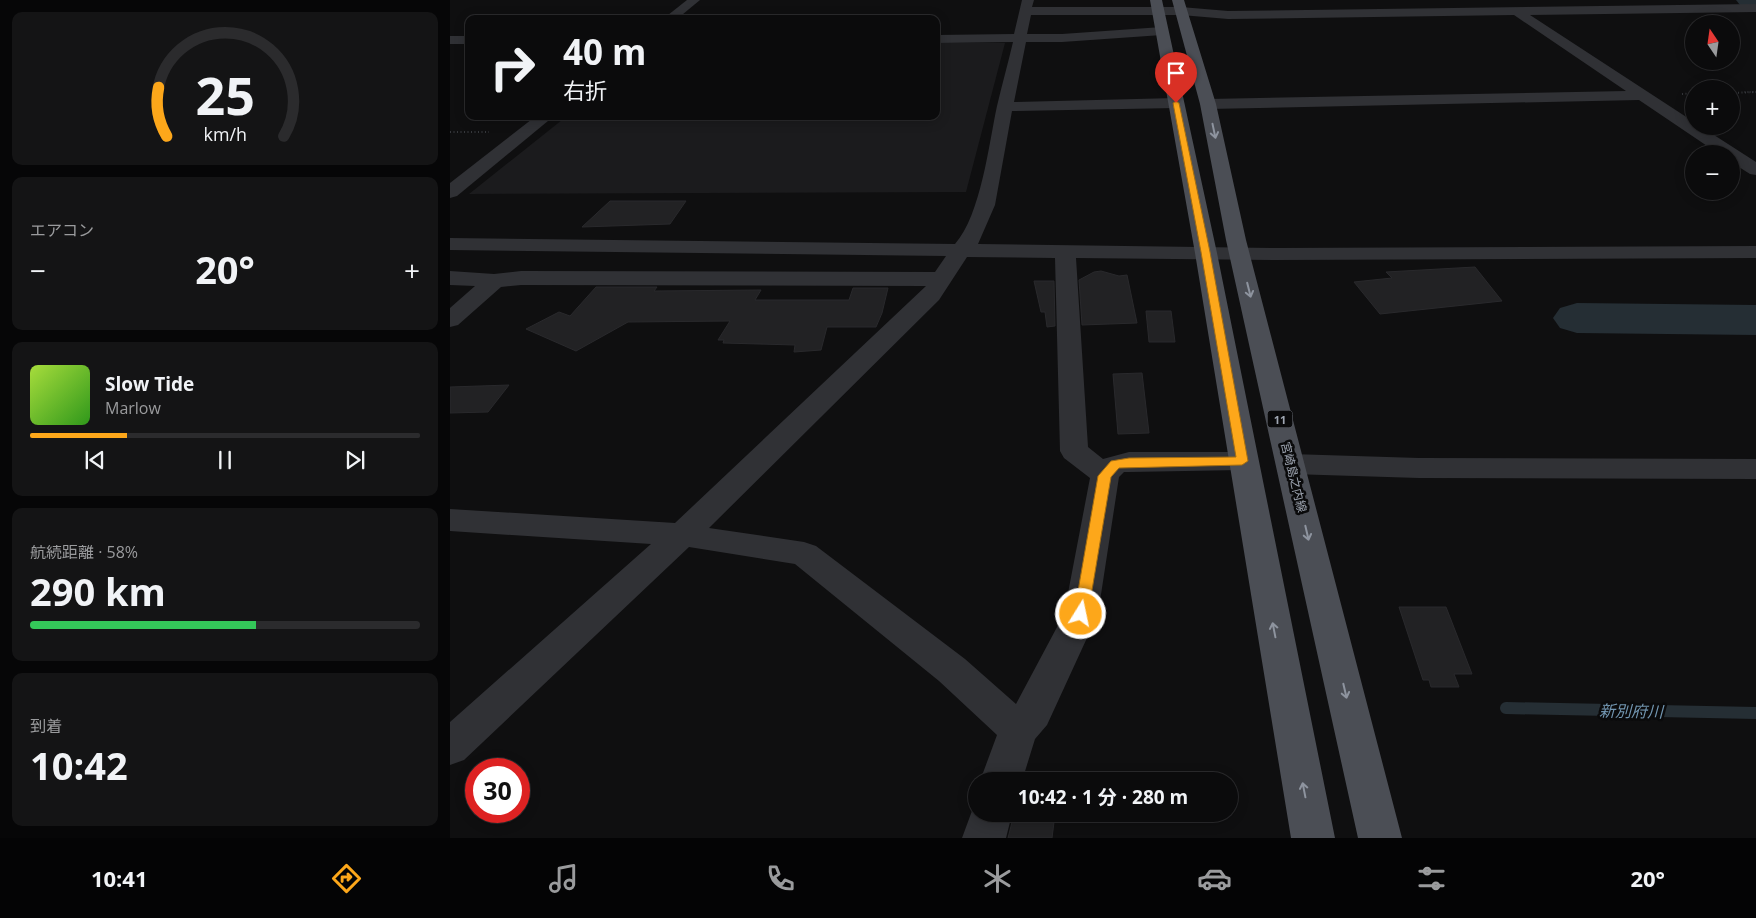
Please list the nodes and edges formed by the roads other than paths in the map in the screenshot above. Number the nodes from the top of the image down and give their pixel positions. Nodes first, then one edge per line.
1 (694, 0) edge
2 (1499, 0) edge
3 (1027, 6) edge
4 (1756, 8) edge
5 (1167, 11) edge
6 (1516, 11) junction
7 (674, 15) edge
8 (940, 39) edge
9 (1020, 39) junction
10 (450, 40) edge
11 (465, 40) edge
12 (1643, 94) junction
13 (1176, 103) junction
14 (1208, 104) junction
15 (1004, 107) junction
16 (541, 120) edge
17 (1718, 145) edge
18 (1740, 160) edge
19 (1756, 170) edge
20 (450, 192) edge
21 (450, 239) edge
22 (1756, 239) edge
23 (450, 244) edge
24 (966, 245) junction
25 (1204, 247) junction
26 (1238, 247) junction
27 (1065, 251) junction
28 (1756, 252) edge
29 (450, 278) edge
30 (943, 279) junction
31 (494, 281) junction
32 (450, 320) edge
33 (1242, 461) junction
34 (1291, 464) junction
35 (1756, 469) edge
36 (1105, 476) junction
37 (450, 520) edge
38 (682, 536) junction
39 (1018, 730) junction
40 (450, 747) edge
41 (1005, 772) edge
42 (989, 822) edge
43 (984, 838) edge
44 (1313, 838) edge
45 (1380, 838) edge

1 - 7 street
2 - 6 street
3 - 5 street
3 - 9 street
4 - 6 street
5 - 6 street
5 - 9 street
5 - 13 main road
5 - 14 main road, 宮崎島之内線 / 11
6 - 12 street
8 - 9 street
9 - 15 street
10 - 11 street
12 - 14 street
12 - 17 street
13 - 15 street
13 - 25 main road
14 -> 26 main road, 宮崎島之内線 / 11
15 - 24 street
16 - 20 street
18 - 19 street
21 - 24 street
22 - 26 street
23 - 24 street
24 - 25 street
24 - 27 street
24 - 30 street
25 - 26 street
25 - 27 street
25 - 33 main road
26 - 28 street
26 -> 34 main road, 宮崎島之内線 / 11
27 - 36 street
29 - 31 street
30 - 31 street
30 - 38 street
31 - 32 street
33 - 36 street
44 -> 33 main road
34 - 35 street
34 -> 45 main road, 宮崎島之内線 / 11
36 - 39 street
37 - 38 street
38 - 39 street
38 - 40 street
39 - 41 street
42 - 43 street

